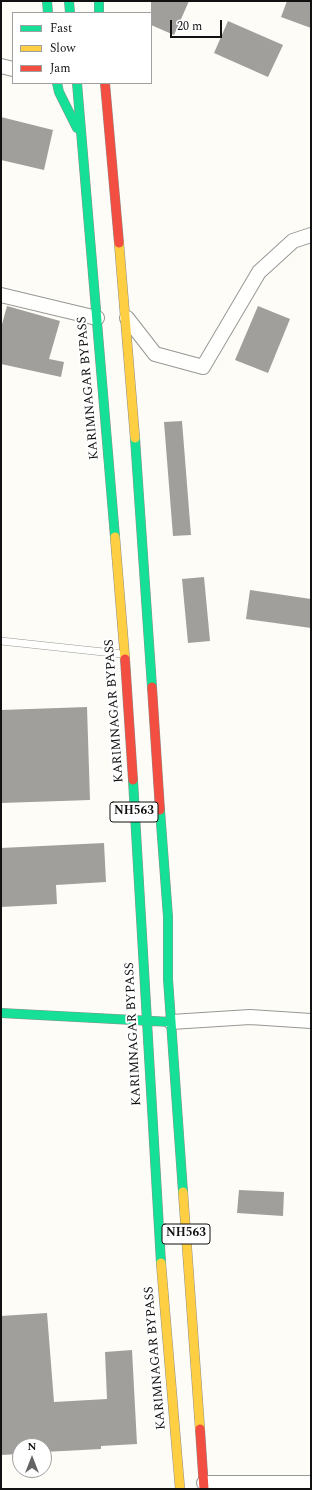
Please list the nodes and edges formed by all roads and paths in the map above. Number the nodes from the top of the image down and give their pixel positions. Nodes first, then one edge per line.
1 (48, 1) edge
2 (69, 1) edge
3 (98, 1) edge
4 (48, 12) edge
5 (70, 12) edge
6 (99, 12) edge
7 (1, 66) edge
8 (12, 69) edge
9 (57, 84) edge
10 (77, 84) edge
11 (104, 84) edge
12 (82, 136) junction
13 (311, 235) edge
14 (1, 295) edge
15 (126, 316) junction
16 (97, 318) junction
17 (1, 641) edge
18 (124, 654) junction
19 (1, 1013) edge
20 (146, 1021) junction
21 (311, 1021) edge
22 (171, 1022) junction
23 (311, 1483) edge
24 (204, 1486) edge
25 (180, 1489) edge

1 - 4 main road
2 - 5 main road
3 - 6 main road
7 - 8 street
9 - 12 main road, NH563
10 - 12 main road, KARIMNAGAR BYPASS
11 - 15 main road, NH563
12 - 16 main road, KARIMNAGAR BYPASS / NH563
13 - 15 street
14 - 16 street
15 - 22 main road, NH563
16 - 18 main road, KARIMNAGAR BYPASS / NH563
17 - 18 lane
18 - 20 main road, KARIMNAGAR BYPASS / NH563
19 - 20 main road
20 - 22 main road
20 - 25 main road, KARIMNAGAR BYPASS / NH563
21 - 22 street
22 - 24 main road, NH563
23 - 24 street

